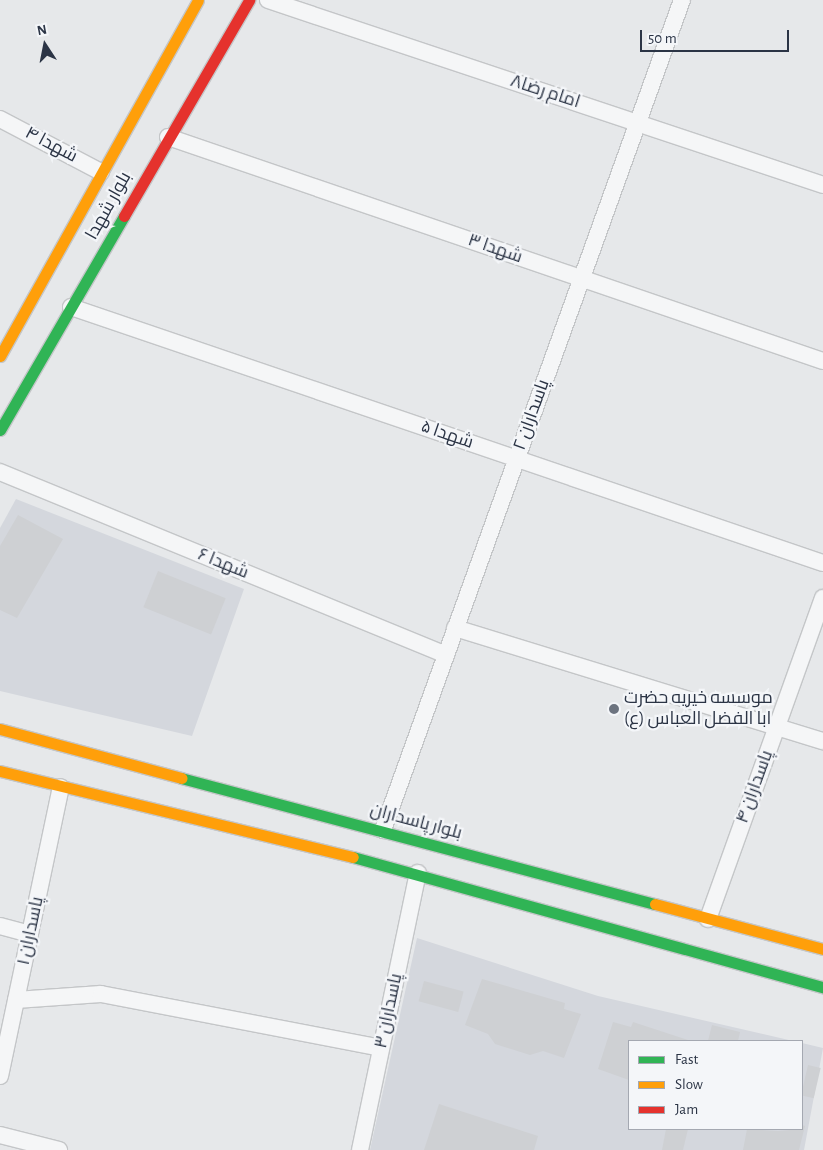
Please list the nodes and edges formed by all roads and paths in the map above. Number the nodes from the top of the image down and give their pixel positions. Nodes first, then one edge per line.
1 (198, 0) edge
2 (249, 0) edge
3 (268, 0) edge
4 (682, 0) edge
5 (0, 119) edge
6 (638, 123) junction
7 (168, 138) junction
8 (102, 172) junction
9 (823, 185) edge
10 (581, 279) junction
11 (71, 307) junction
12 (19, 321) junction
13 (51, 341) junction
14 (2, 353) edge
15 (823, 361) edge
16 (31, 374) junction
17 (0, 430) edge
18 (516, 458) junction
19 (0, 472) edge
20 (823, 563) edge
21 (823, 598) edge
22 (455, 628) junction
23 (446, 655) junction
24 (777, 727) junction
25 (0, 729) edge
26 (823, 741) edge
27 (0, 771) edge
28 (61, 787) junction
29 (382, 830) junction
30 (418, 873) junction
31 (708, 919) junction
32 (0, 926) edge
33 (30, 934) junction
34 (823, 949) edge
35 (823, 986) edge
36 (16, 1000) junction
37 (381, 1048) junction
38 (0, 1076) edge
39 (0, 1135) edge
40 (58, 1150) edge
41 (360, 1150) edge

1 - 8 main road, بلوار شهدا
2 - 7 main road, بلوار شهدا
3 - 6 street, امام رضا۸
4 - 6 street, پاسداران ۲
5 - 8 street, شهدا ۴
6 - 9 street, امام رضا۸
6 - 10 street, پاسداران ۲
7 - 10 street, شهدا ۳
7 - 11 main road, بلوار شهدا
8 - 12 main road, بلوار شهدا
10 - 15 street, شهدا ۳
10 - 18 street, پاسداران ۲
11 - 13 main road, بلوار شهدا
11 - 18 street, شهدا ۵
12 - 13 main road
12 - 14 main road, بلوار شهدا
13 - 16 main road, بلوار شهدا
14 - 16 main road
16 - 17 main road, بلوار شهدا
18 - 20 street, شهدا ۵
18 - 22 street, پاسداران ۲
19 - 23 street, شهدا ۶
21 - 24 street, پاسداران ۴
22 - 23 street, پاسداران ۲
22 - 24 street
23 - 29 street, پاسداران ۲
24 - 26 street
24 - 31 street, پاسداران ۴
25 - 29 main road, بلوار پاسداران
27 - 28 main road
28 - 30 main road
28 - 33 street, پاسداران ۱
29 - 31 main road, بلوار پاسداران
30 - 35 main road
30 - 37 street, پاسداران ۳
31 - 34 main road, بلوار پاسداران
32 - 33 street
33 - 36 street, پاسداران ۱
36 - 37 street
36 - 38 street, پاسداران ۱
37 - 41 street, پاسداران ۳
39 - 40 street

